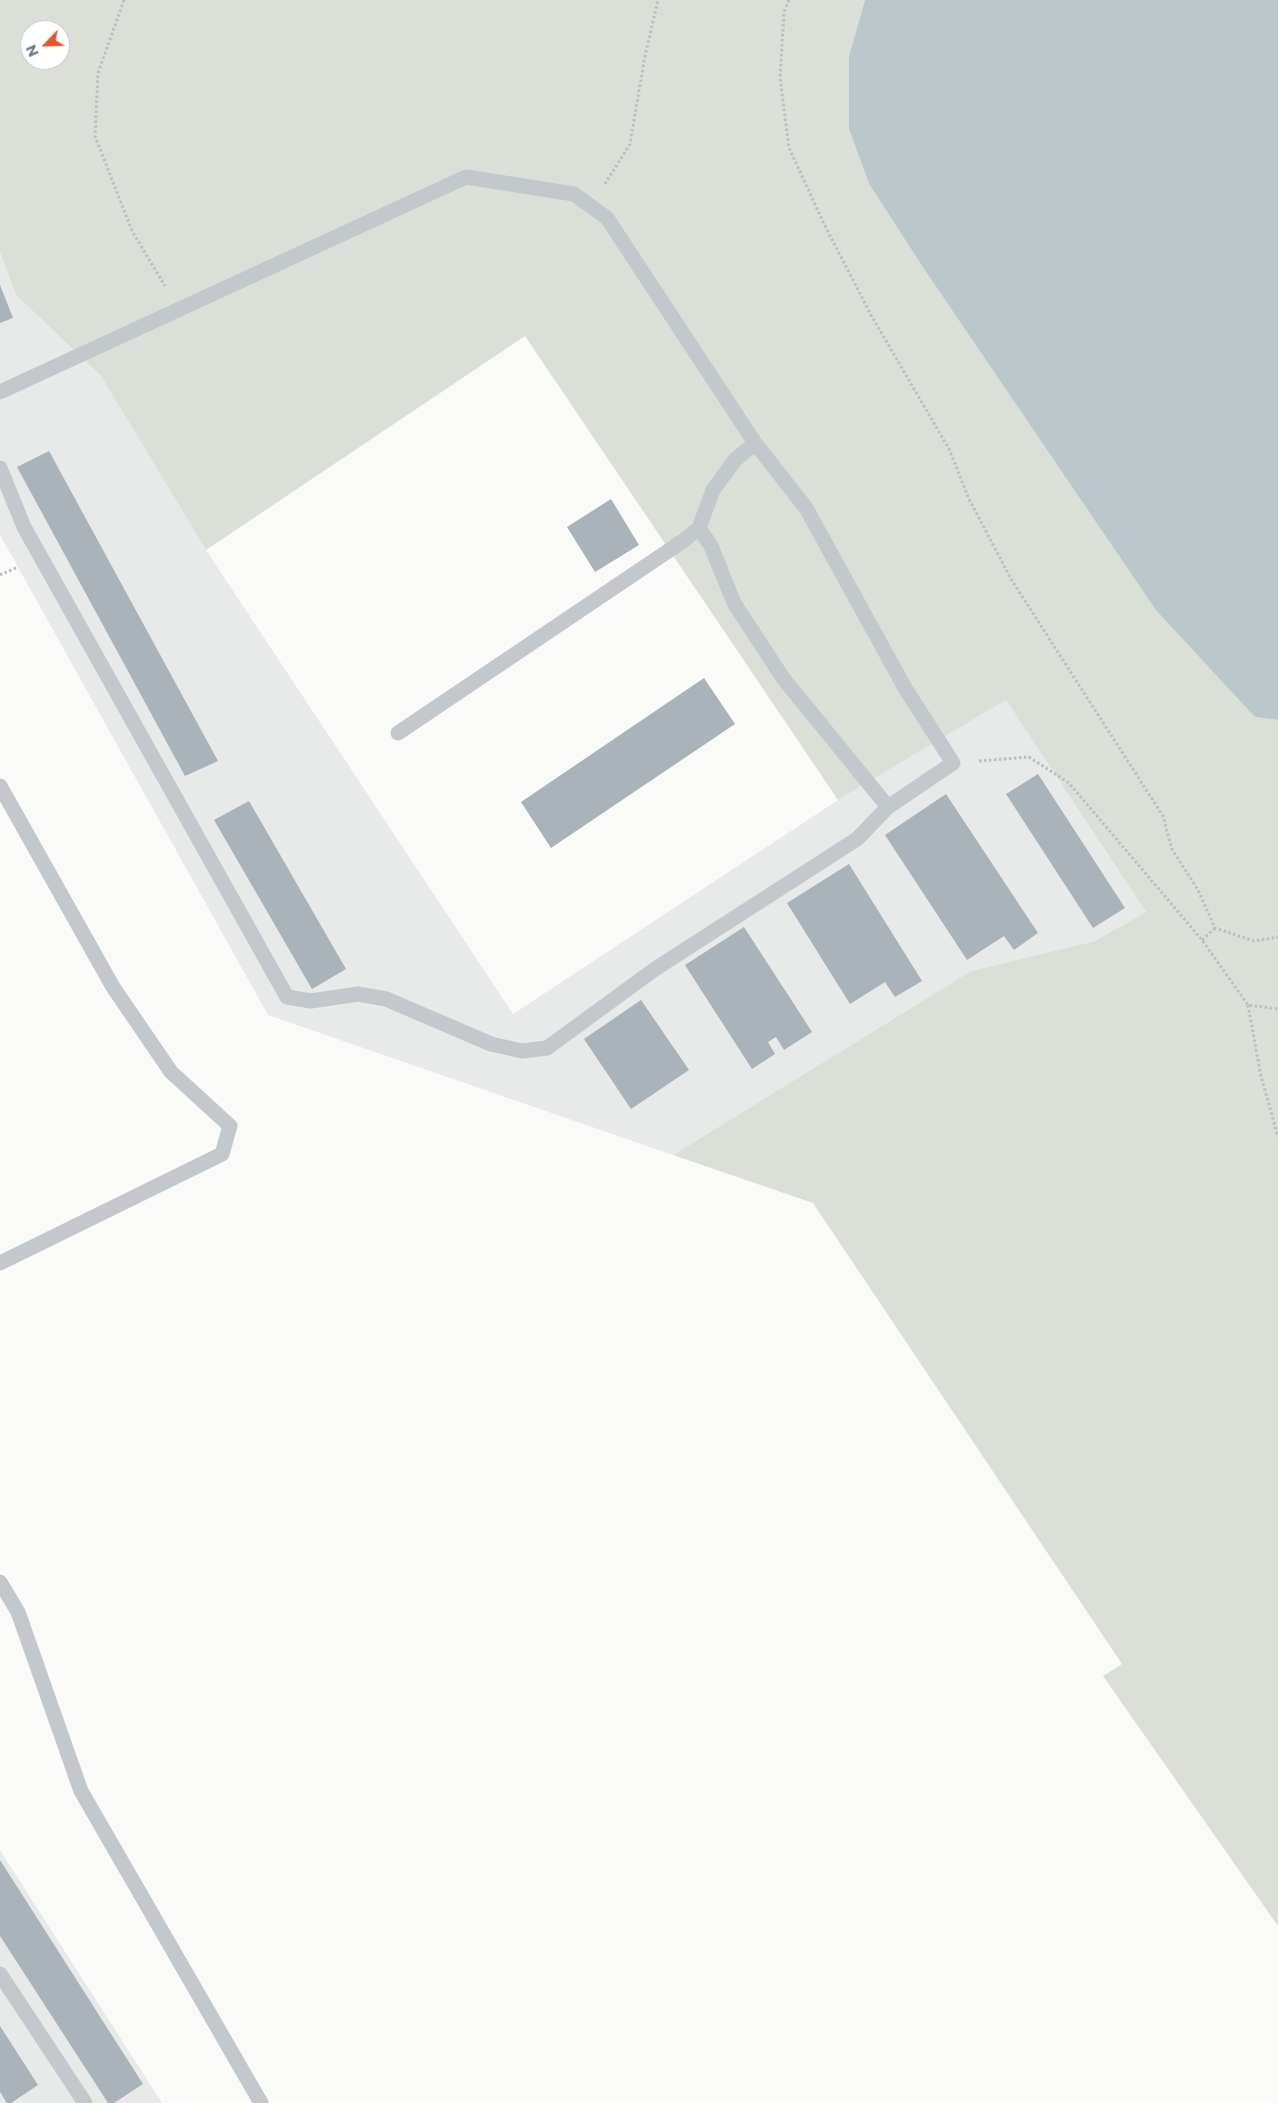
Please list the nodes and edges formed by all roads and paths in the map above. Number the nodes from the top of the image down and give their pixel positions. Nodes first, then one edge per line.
1 (124, 0) edge
2 (658, 0) edge
3 (789, 0) edge
4 (591, 207) junction
5 (178, 309) junction
6 (0, 392) edge
7 (755, 443) junction
8 (0, 468) edge
9 (699, 528) junction
10 (398, 733) dead end
11 (953, 763) junction
12 (0, 786) edge
13 (888, 807) junction
14 (1215, 928) junction
15 (1278, 937) edge
16 (1202, 940) junction
17 (1248, 1005) junction
18 (1278, 1009) edge
19 (1278, 1137) edge
20 (0, 1263) edge
21 (0, 1582) edge
22 (0, 1974) edge
23 (85, 2103) edge
24 (262, 2103) edge

1 - 5 path
2 - 4 path
3 - 14 path
4 - 5 lane
4 - 7 lane
5 - 6 lane
7 - 9 lane
7 - 11 lane
8 - 13 lane
9 - 10 lane
9 - 13 lane
11 - 13 lane
11 - 16 path
12 - 20 lane
14 - 15 path
14 - 16 path
16 - 17 path
17 - 18 path
17 - 19 path
21 - 24 lane
22 - 23 lane

